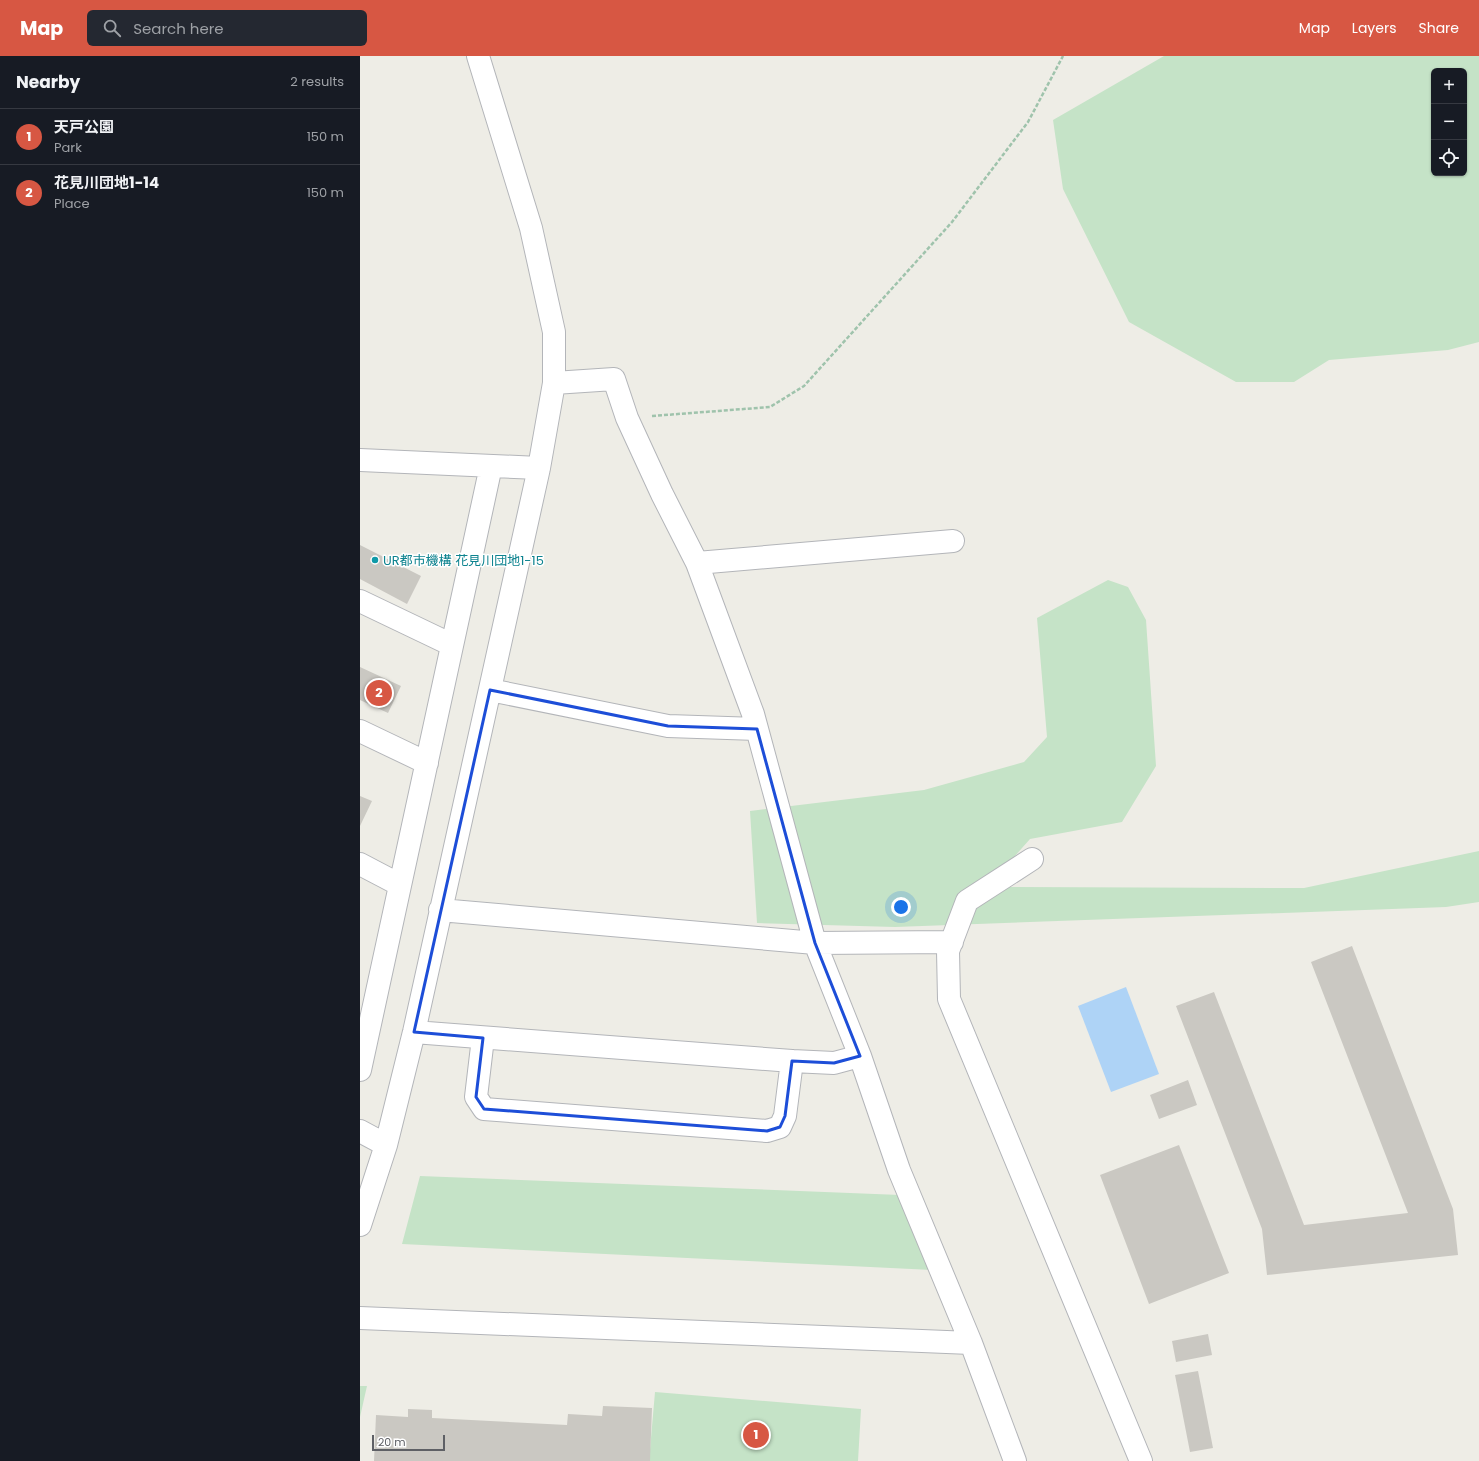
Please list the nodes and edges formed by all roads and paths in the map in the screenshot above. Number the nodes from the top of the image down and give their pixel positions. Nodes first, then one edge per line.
1 (478, 56) edge
2 (1063, 56) edge
3 (554, 383) junction
4 (627, 418) junction
5 (360, 460) edge
6 (491, 466) junction
7 (539, 468) junction
8 (953, 541) dead end
9 (697, 563) junction
10 (360, 601) edge
11 (452, 645) junction
12 (490, 690) junction
13 (757, 729) junction
14 (360, 731) edge
15 (426, 763) junction
16 (1032, 859) dead end
17 (360, 864) edge
18 (400, 885) junction
19 (440, 910) junction
20 (952, 942) junction
21 (815, 943) junction
22 (368, 995) edge
23 (414, 1032) junction
24 (482, 1038) junction
25 (860, 1056) junction
26 (792, 1061) junction
27 (360, 1070) edge
28 (360, 1132) edge
29 (386, 1145) junction
30 (360, 1225) edge
31 (360, 1318) edge
32 (971, 1343) junction
33 (1015, 1461) edge
34 (1140, 1461) edge

1 - 3 street
2 - 4 path
3 - 4 street
3 - 7 street
4 - 9 street
5 - 6 street
6 - 7 street
6 - 11 street
7 - 12 street
8 - 9 street
9 - 13 street
10 - 11 street
11 - 15 street
12 - 13 street
12 - 19 street
13 - 21 street
14 - 15 street
15 - 18 street
16 - 20 street
17 - 18 street
18 - 22 street
19 - 21 street
19 - 23 street
20 - 21 street
20 - 34 street
21 - 25 street
22 - 27 street
23 - 24 street
23 - 29 street
24 - 26 street
24 - 26 street
25 - 26 street
25 - 32 street
28 - 29 street
29 - 30 street
31 - 32 street
32 - 33 street

